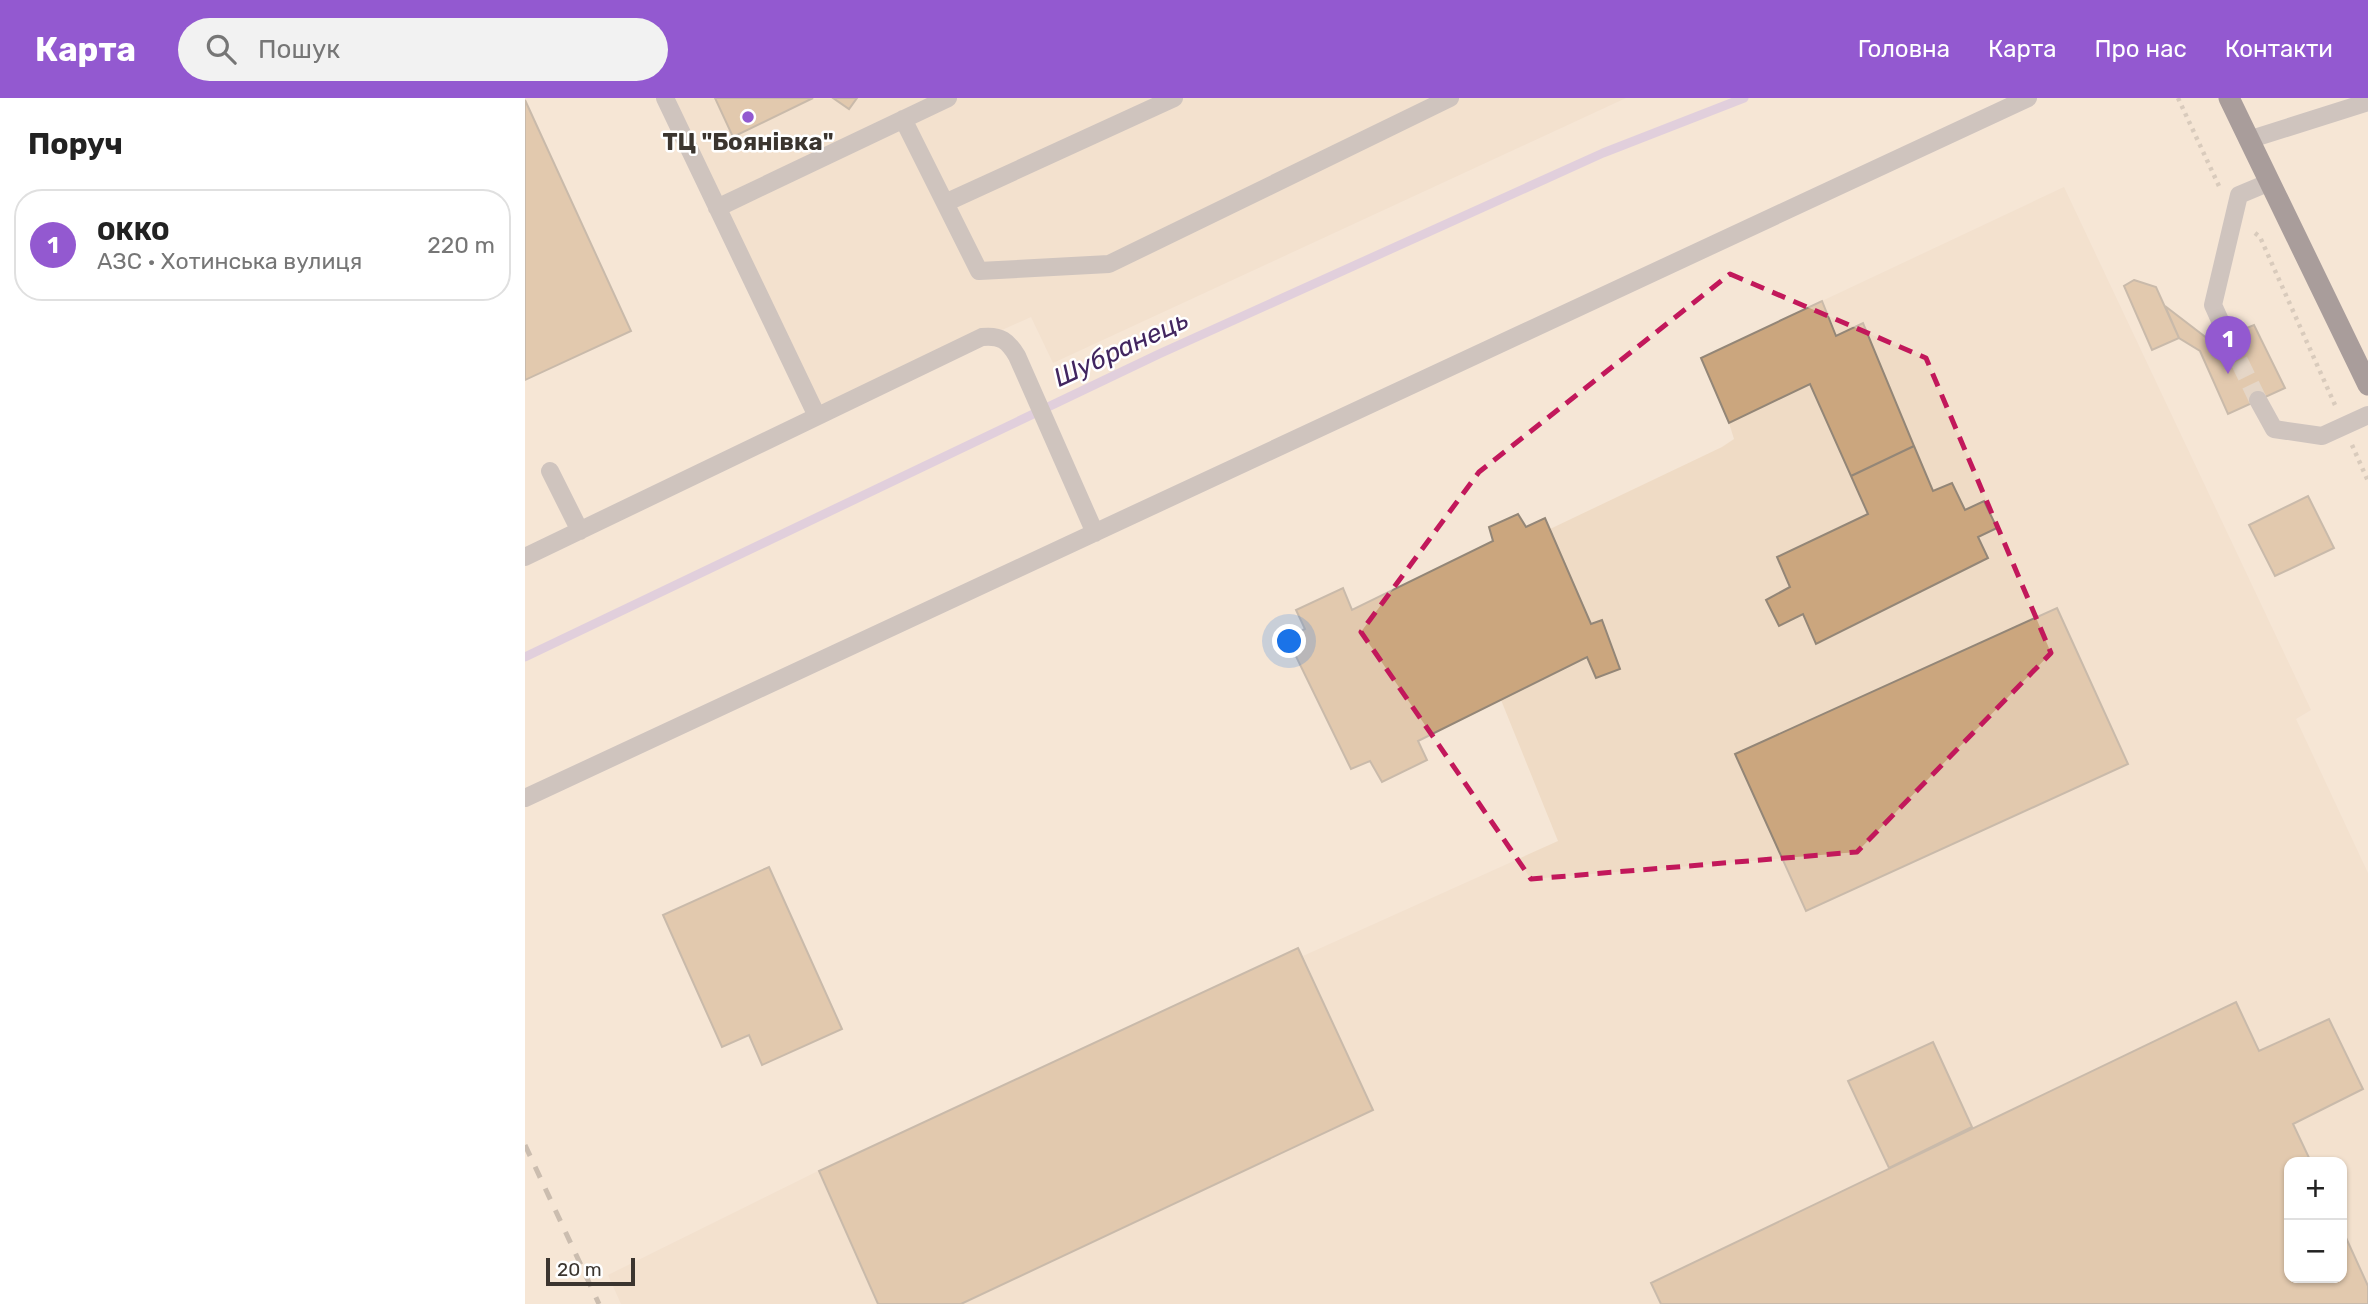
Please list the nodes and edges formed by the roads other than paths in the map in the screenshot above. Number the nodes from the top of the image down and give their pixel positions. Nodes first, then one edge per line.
1 (665, 98) edge
2 (948, 98) edge
3 (1174, 98) edge
4 (1450, 98) edge
5 (2028, 98) edge
6 (2229, 98) edge
7 (2368, 102) edge
8 (2352, 104) edge
9 (903, 119) junction
10 (2248, 140) junction
11 (2270, 182) junction
12 (945, 203) junction
13 (717, 208) junction
14 (2227, 336) tunnel mouth
15 (2368, 385) edge
16 (2258, 401) tunnel mouth
17 (816, 414) junction
18 (2368, 415) edge
19 (550, 471) dead end
20 (580, 531) junction
21 (1095, 533) junction
22 (525, 557) edge
23 (525, 798) edge

1 - 13 street
2 - 9 street
3 - 12 street
4 - 12 street
5 - 21 street
6 - 10 highway
7 - 8 street
8 - 10 street
9 - 12 street
9 - 13 street
10 - 11 highway
11 - 14 street
11 - 15 highway
13 - 17 street
16 - 18 street
17 - 20 street
17 - 21 street
19 - 20 street
20 - 22 street
21 - 23 street

